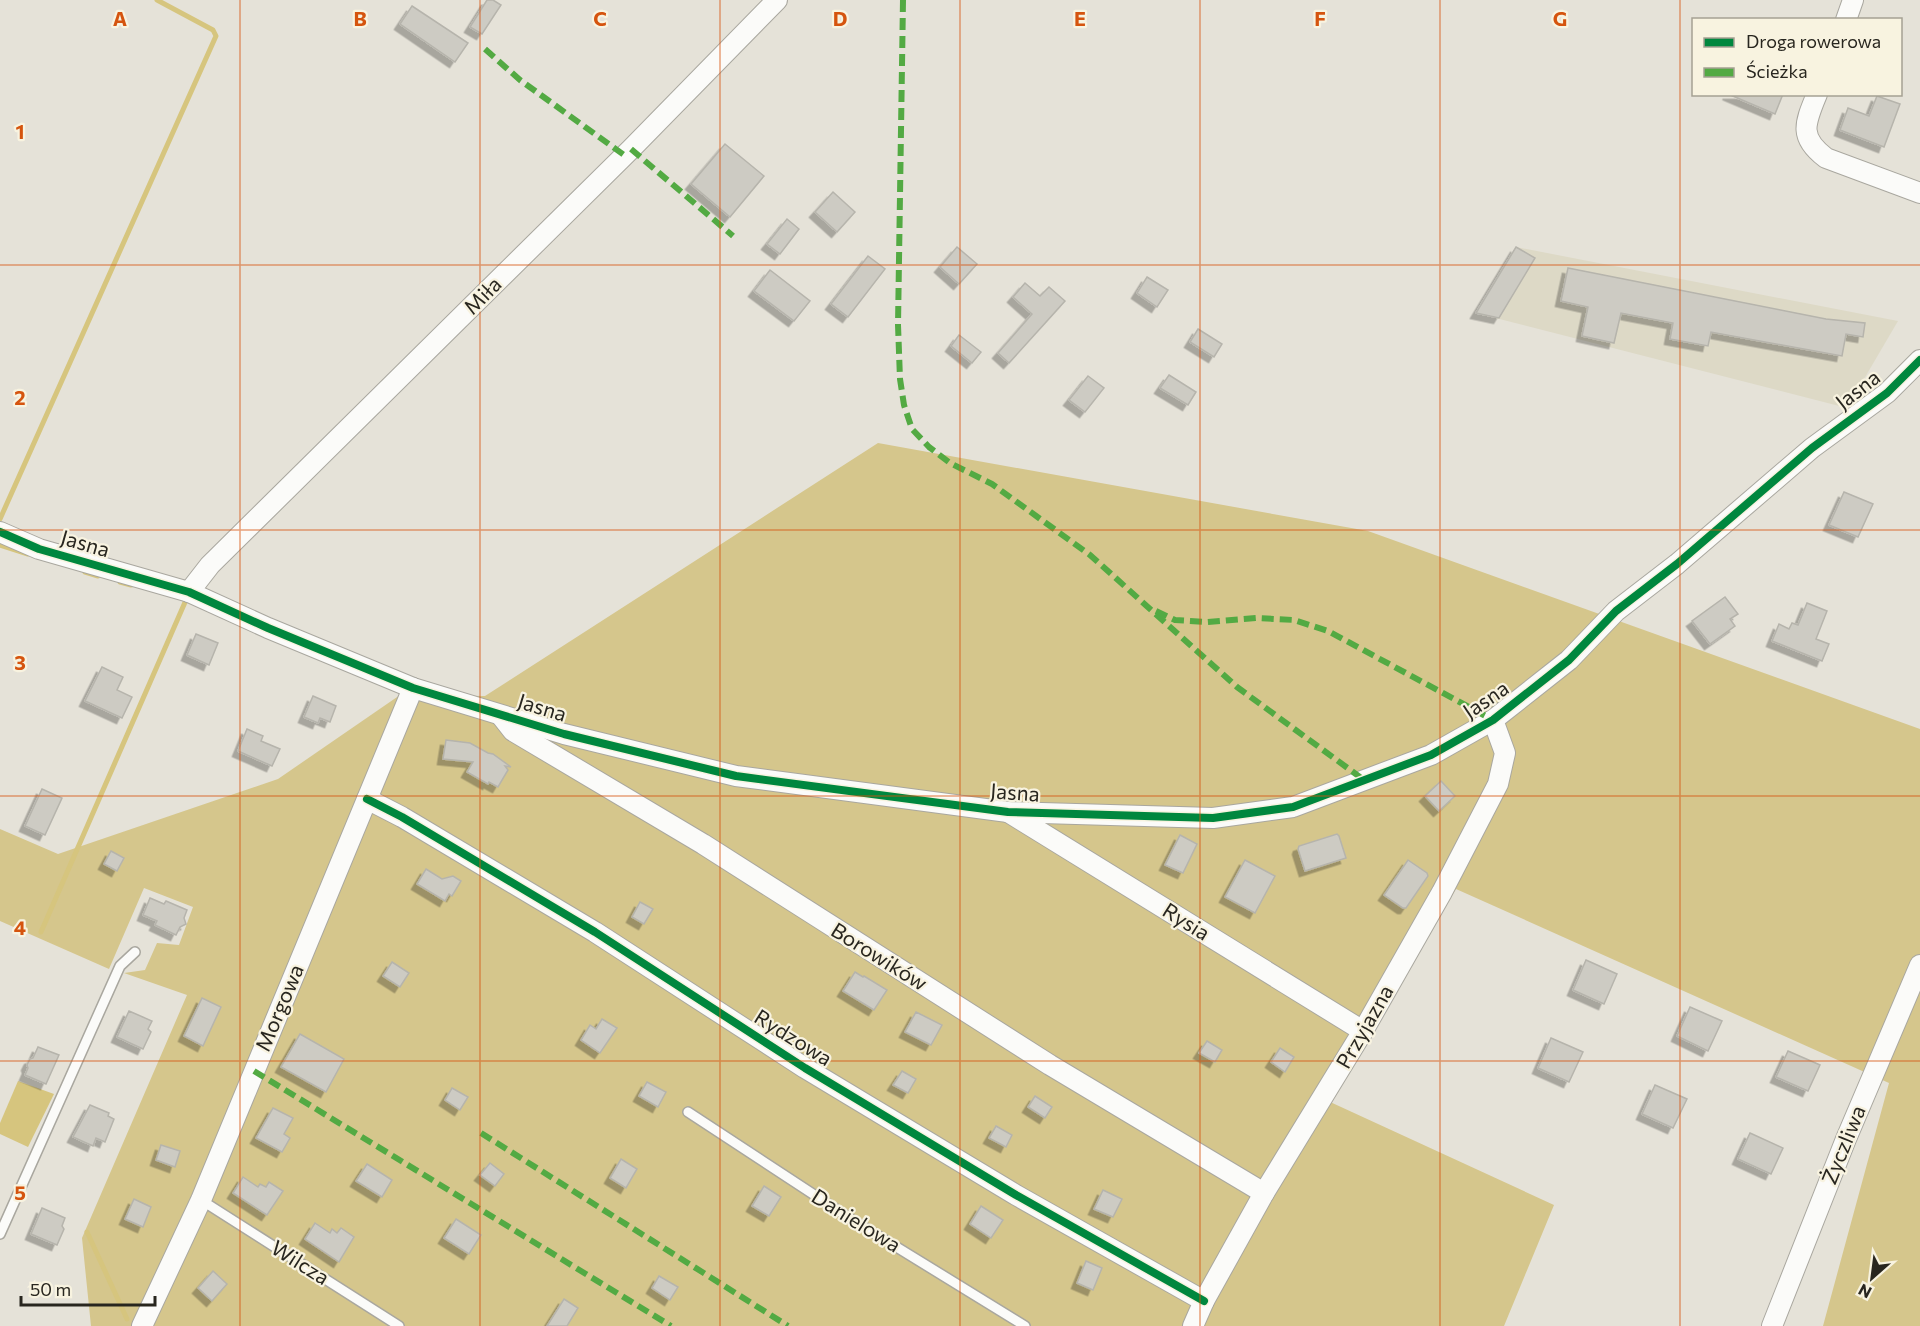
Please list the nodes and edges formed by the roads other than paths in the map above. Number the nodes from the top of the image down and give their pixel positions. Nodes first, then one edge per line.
1 (777, 0) edge
2 (1853, 0) edge
3 (1847, 18) edge
4 (1815, 96) edge
5 (1920, 194) edge
6 (1920, 360) edge
7 (0, 532) edge
8 (189, 592) junction
9 (413, 688) junction
10 (500, 714) junction
11 (1493, 720) junction
12 (367, 799) junction
13 (1008, 812) junction
14 (135, 952) dead end
15 (1920, 965) edge
16 (1363, 1031) junction
17 (688, 1113) dead end
18 (1264, 1193) junction
19 (201, 1200) junction
20 (0, 1234) edge
21 (1204, 1301) junction
22 (142, 1326) edge
23 (399, 1326) edge
24 (1025, 1326) edge
25 (1193, 1326) edge
26 (1772, 1326) edge

1 - 8 street, Miła
2 - 3 street
4 - 5 street
6 - 11 street, Jasna
7 - 8 street, Jasna
8 - 9 street, Jasna
9 - 10 street, Jasna
9 - 12 street, Morgowa
10 - 13 street, Jasna
10 - 18 street, Borowików
11 - 13 street, Jasna
11 - 16 street, Przyjazna
12 - 19 street, Morgowa
12 - 21 street, Rydzowa
13 - 16 street, Rysia
14 - 20 lane
15 - 26 street, Życzliwa
16 - 18 street, Przyjazna
17 - 24 lane, Danielowa
18 - 21 street, Przyjazna
19 - 22 street, Morgowa
19 - 23 lane, Wilcza
21 - 25 street, Przyjazna

